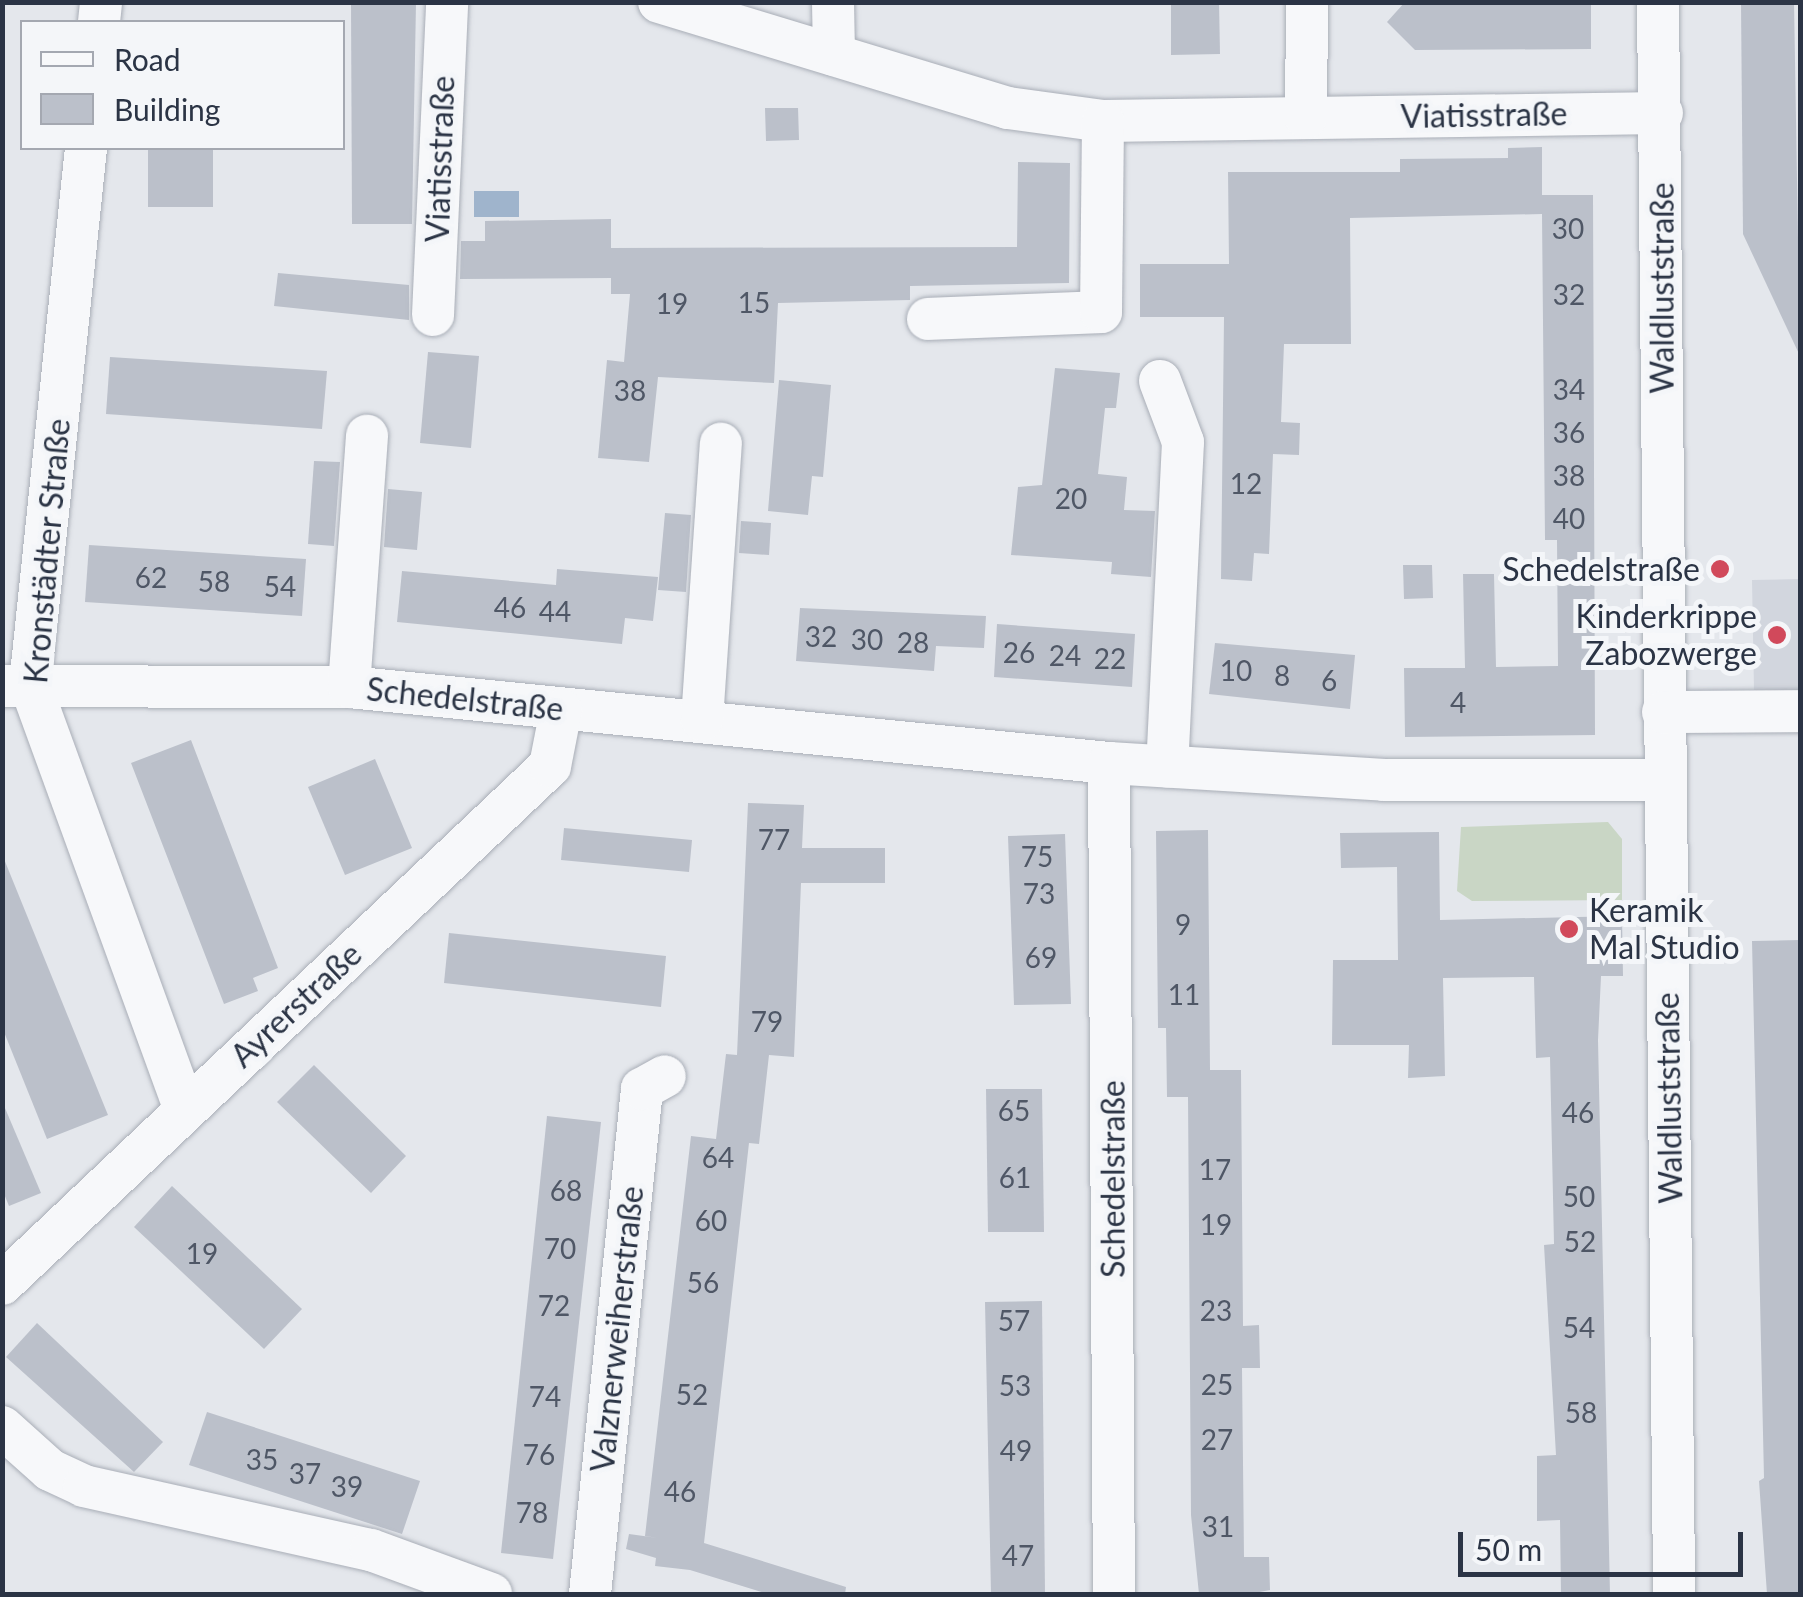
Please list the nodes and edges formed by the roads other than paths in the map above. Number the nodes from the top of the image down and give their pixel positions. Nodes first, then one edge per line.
1 (447, 2) edge
2 (659, 2) edge
3 (833, 2) edge
4 (1306, 2) edge
5 (1658, 2) edge
6 (834, 55) junction
7 (1662, 112) junction
8 (1306, 118) junction
9 (1102, 121) junction
10 (86, 150) edge
11 (433, 315) dead end
12 (928, 319) dead end
13 (1160, 381) dead end
14 (367, 436) dead end
15 (721, 444) dead end
16 (16, 685) edge
17 (349, 686) junction
18 (561, 710) junction
19 (1663, 712) junction
20 (1800, 712) edge
21 (702, 720) junction
22 (1109, 763) junction
23 (1168, 767) junction
24 (1665, 780) junction
25 (665, 1076) dead end
26 (185, 1109) junction
27 (2, 1284) edge
28 (2, 1427) edge
29 (491, 1594) edge
30 (590, 1594) edge
31 (1114, 1594) edge
32 (1674, 1594) edge

1 - 11 street, Viatisstraße
2 - 6 street, Viatisstraße
3 - 6 street
4 - 8 street
5 - 7 street, Waldluststraße
6 - 9 street, Viatisstraße
7 - 8 street, Viatisstraße
7 - 19 street, Waldluststraße
8 - 9 street, Viatisstraße
9 - 12 street
10 - 16 street, Kronstädter Straße
13 - 23 street
14 - 17 street, Schedelstraße
15 - 21 street
16 - 17 street, Schedelstraße
16 - 26 street, Kronstädter Straße
17 - 18 street, Schedelstraße
18 - 21 street, Schedelstraße
18 - 26 street, Ayrerstraße
19 - 20 street
19 - 24 street, Waldluststraße
21 - 22 street, Schedelstraße
22 - 23 street, Schedelstraße
22 - 31 street, Schedelstraße
23 - 24 street, Schedelstraße
24 - 32 street, Waldluststraße
25 - 30 street, Valznerweiherstraße
26 - 27 street, Ayrerstraße
28 - 29 street

